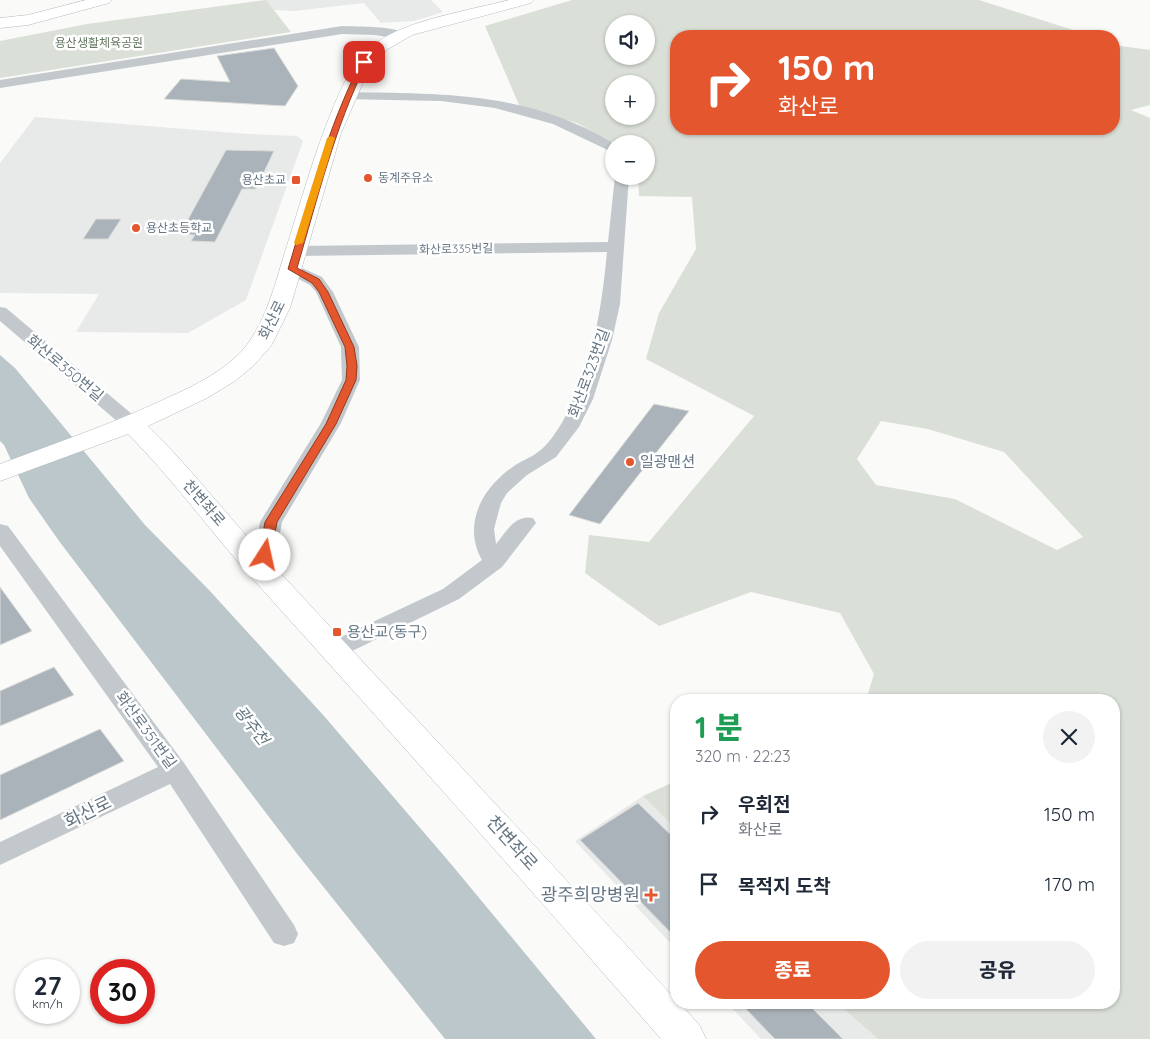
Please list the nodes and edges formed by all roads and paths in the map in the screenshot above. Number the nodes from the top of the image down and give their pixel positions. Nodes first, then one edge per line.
1 (68, 0) edge
2 (104, 0) edge
3 (526, 0) edge
4 (0, 22) edge
5 (400, 35) junction
6 (0, 84) edge
7 (347, 96) junction
8 (605, 144) edge
9 (621, 185) edge
10 (616, 247) junction
11 (295, 260) junction
12 (0, 312) edge
13 (118, 429) junction
14 (0, 473) edge
15 (525, 523) dead end
16 (0, 531) edge
17 (494, 562) junction
18 (259, 568) junction
19 (336, 649) junction
20 (175, 770) junction
21 (0, 854) edge
22 (284, 934) dead end
23 (686, 1039) edge

1 - 4 main road
2 - 4 main road
3 - 5 main road, 화산로
5 - 6 street, 화산로
5 - 7 main road, 화산로
7 - 8 street
7 - 11 main road, 화산로
9 - 10 street, 화산로323번길
10 - 11 street, 화산로335번길
10 - 17 street, 화산로323번길
11 - 13 main road, 화산로
11 - 18 street
12 - 13 street, 화산로350번길
13 - 14 main road, 화산로
13 - 18 main road, 천변좌로
15 - 17 street
16 - 20 street, 화산로351번길
17 - 19 street
18 - 19 main road, 천변좌로
19 - 23 main road, 천변좌로
20 - 21 street, 화산로
20 - 22 street, 화산로351번길

